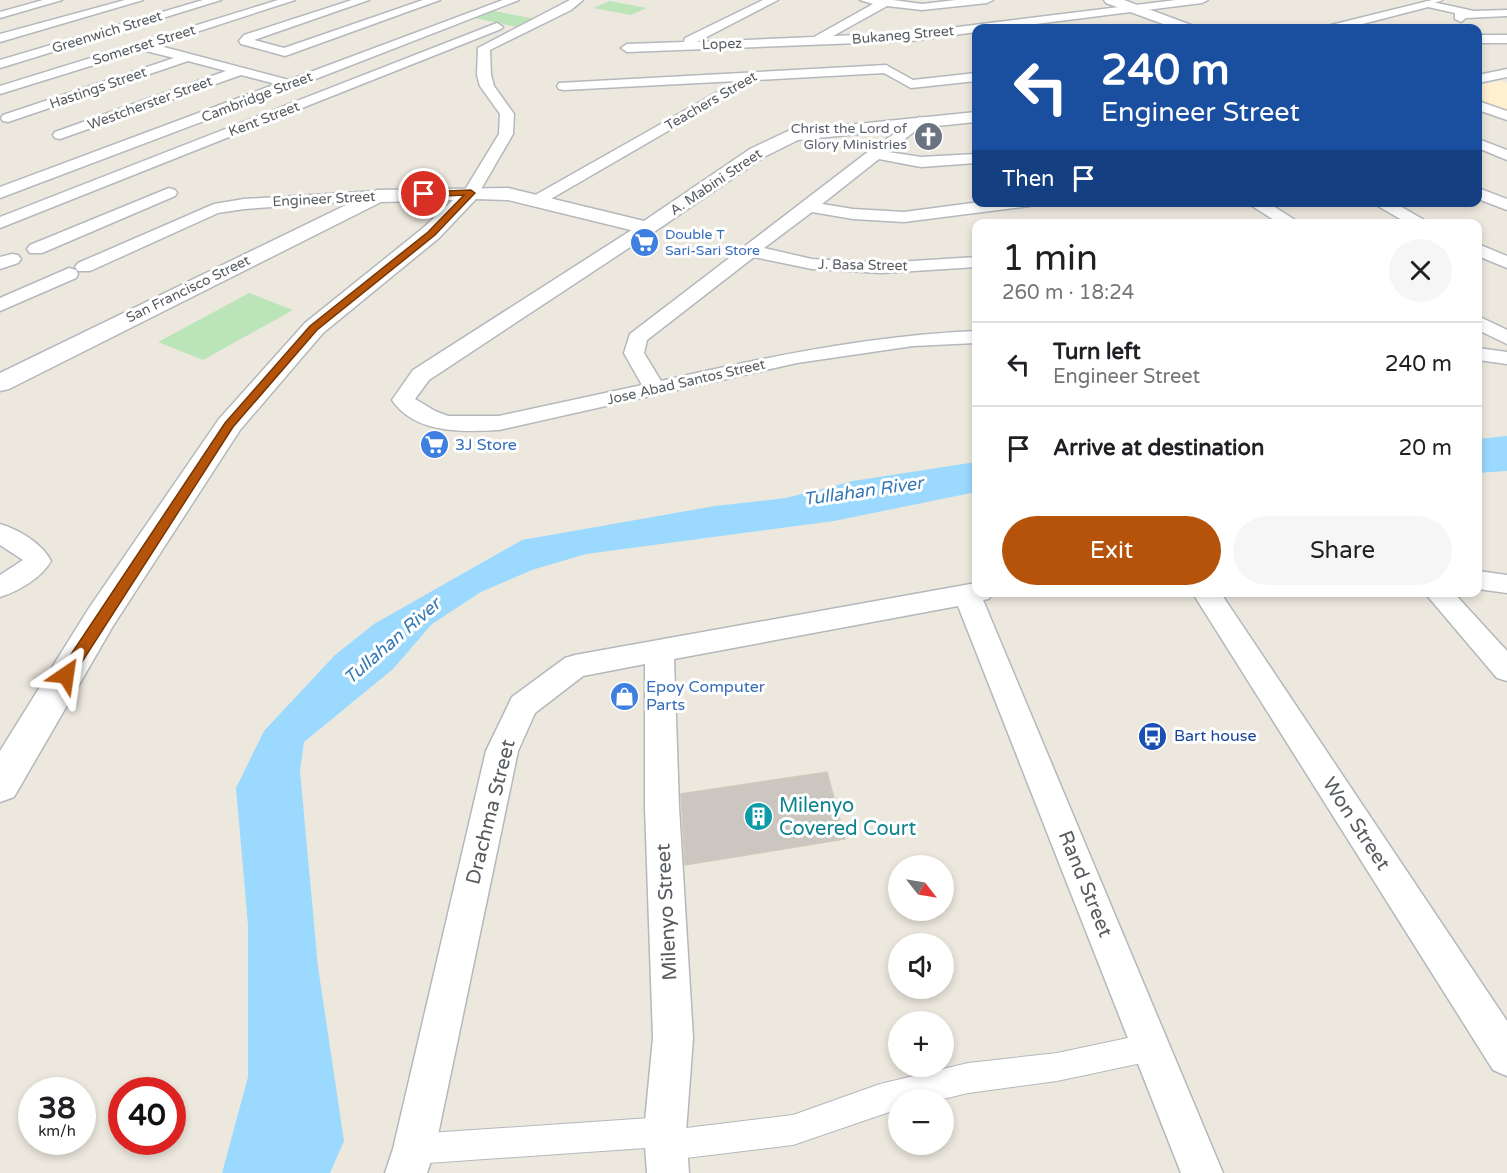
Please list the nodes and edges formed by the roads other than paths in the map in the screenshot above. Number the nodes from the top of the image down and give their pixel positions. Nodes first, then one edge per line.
1 (56, 0) edge
2 (137, 0) edge
3 (215, 0) edge
4 (287, 0) edge
5 (363, 0) edge
6 (434, 0) edge
7 (513, 0) edge
8 (556, 0) edge
9 (577, 0) edge
10 (772, 0) edge
11 (866, 0) edge
12 (987, 0) edge
13 (1111, 0) edge
14 (1202, 0) edge
15 (882, 1) edge
16 (1433, 2) edge
17 (1132, 8) junction
18 (1470, 13) junction
19 (1507, 14) edge
20 (0, 15) edge
21 (544, 18) junction
22 (466, 19) junction
23 (1010, 24) edge
24 (1175, 24) edge
25 (1350, 24) edge
26 (1464, 24) edge
27 (972, 29) edge
28 (1482, 37) edge
29 (0, 38) edge
30 (1507, 39) edge
31 (817, 40) junction
32 (142, 46) junction
33 (680, 46) junction
34 (627, 48) dead end
35 (188, 57) junction
36 (0, 64) edge
37 (240, 71) junction
38 (1507, 73) edge
39 (755, 76) junction
40 (972, 77) edge
41 (1482, 78) edge
42 (291, 84) junction
43 (564, 86) dead end
44 (0, 90) edge
45 (328, 94) junction
46 (1482, 107) edge
47 (4, 116) edge
48 (1507, 116) edge
49 (972, 117) edge
50 (919, 121) junction
51 (60, 135) junction
52 (1482, 145) edge
53 (111, 152) junction
54 (874, 154) junction
55 (1507, 155) edge
56 (972, 159) edge
57 (147, 164) junction
58 (165, 170) dead end
59 (471, 193) junction
60 (0, 194) edge
61 (1482, 195) edge
62 (377, 196) junction
63 (536, 201) junction
64 (808, 206) junction
65 (1507, 206) edge
66 (984, 207) edge
67 (1263, 207) edge
68 (1389, 207) edge
69 (214, 209) junction
70 (1284, 219) edge
71 (1413, 219) edge
72 (0, 223) edge
73 (647, 228) junction
74 (60, 239) junction
75 (36, 249) dead end
76 (751, 251) junction
77 (1482, 251) edge
78 (106, 257) junction
79 (972, 262) edge
80 (1507, 263) edge
81 (0, 305) edge
82 (1482, 324) edge
83 (972, 337) edge
84 (1507, 338) edge
85 (1482, 355) edge
86 (1507, 358) edge
87 (0, 383) edge
88 (655, 388) junction
89 (403, 400) joint
90 (0, 533) edge
91 (1482, 581) edge
92 (1507, 584) edge
93 (0, 587) edge
94 (972, 594) edge
95 (974, 597) edge
96 (1208, 597) edge
97 (1441, 597) edge
98 (659, 650) junction
99 (1507, 670) edge
100 (0, 784) edge
101 (1151, 1047) junction
102 (1507, 1056) edge
103 (665, 1132) junction
104 (410, 1161) edge
105 (668, 1173) edge
106 (1202, 1173) edge

1 - 20 street
2 - 29 street
3 - 36 street, Greenwich Street
4 - 32 street, Somerset Street
5 - 6 street
7 - 22 street, Cambridge Street
8 - 21 street
9 - 21 street
10 - 33 street
11 - 15 street
12 - 15 street
13 - 17 street
14 - 17 street, Bukaneg Street
15 - 31 street, Teachers Street
16 - 18 street
16 - 25 street
17 - 23 street, Bukaneg Street
17 - 24 street
18 - 19 street
18 - 26 street
21 - 59 street
22 - 42 street, Cambridge Street
22 - 45 street, Kent Street
27 - 31 street, Bukaneg Street
28 - 30 street
31 - 33 street, Lopez
31 - 39 street, Teachers Street
32 - 35 street
32 - 44 street, Somerset Street
33 - 34 street, Lopez
35 - 37 street
35 - 47 street, Hastings Street
37 - 42 street
37 - 51 street, Westcherster Street
38 - 41 street
39 - 40 street
39 - 43 street
39 - 63 street, Teachers Street
42 - 45 street
42 - 53 street, Cambridge Street
45 - 57 street, Kent Street
46 - 48 street
47 - 51 street
49 - 50 street, A. Mabini Street
50 - 54 street
50 - 73 street, A. Mabini Street
51 - 53 street
52 - 55 street
53 - 57 street
53 - 60 street, Cambridge Street
54 - 56 street
54 - 64 street
57 - 58 street
57 - 72 street, Kent Street
59 - 62 street, Engineer Street
59 - 63 street, Engineer Street
59 - 100 street
61 - 65 street
62 - 69 street, Engineer Street
62 - 87 street, San Francisco Street
63 - 73 street, Engineer Street
64 - 66 street
64 - 76 street
67 - 70 street
68 - 71 street
69 - 74 street
69 - 78 street
73 - 89 street, A. Mabini Street
74 - 75 street
74 - 78 street
76 - 79 street, J. Basa Street
76 - 88 street
77 - 80 street
78 - 81 street
82 - 84 street
83 - 88 street, Jose Abad Santos Street
85 - 86 street
88 - 89 street, Jose Abad Santos Street
90 - 93 street
91 - 92 street
94 - 98 street, Drachma Street
95 - 101 street, Rand Street
96 - 102 street, Won Street
97 - 99 street
98 - 103 street, Milenyo Street
98 - 104 street, Drachma Street
101 - 103 street
101 - 106 street, Rand Street
103 - 104 street
103 - 105 street, Milenyo Street

